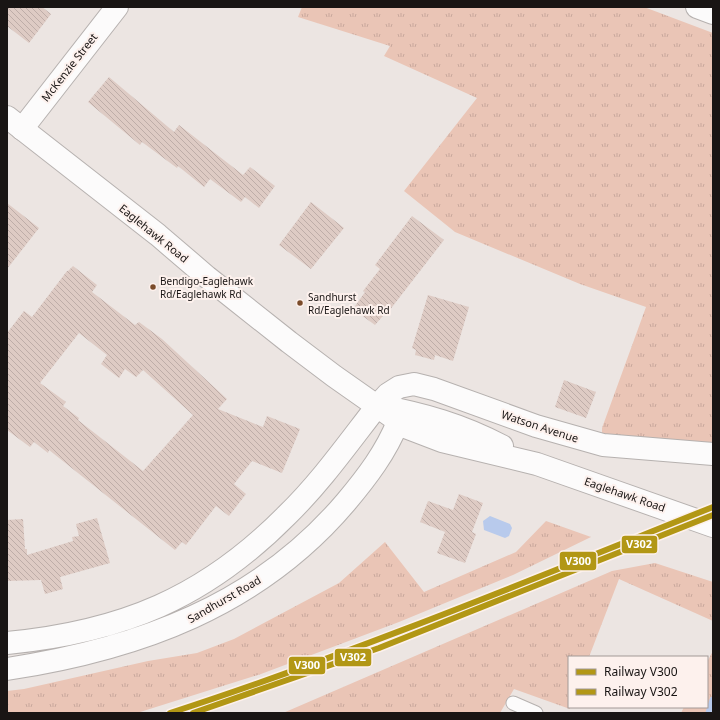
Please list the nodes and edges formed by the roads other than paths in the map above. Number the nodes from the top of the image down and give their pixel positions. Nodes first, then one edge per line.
1 (117, 7) edge
2 (697, 7) edge
3 (713, 13) edge
4 (14, 123) edge
5 (378, 405) junction
6 (400, 416) junction
7 (713, 454) edge
8 (713, 526) edge
9 (7, 643) edge
10 (7, 669) edge
11 (513, 703) dead end
12 (536, 713) edge

1 - 4 main road, McKenzie Street
2 - 3 main road
4 - 5 main road, Eaglehawk Road
5 - 6 main road, Eaglehawk Road
5 - 7 main road, Watson Avenue
5 - 9 main road
6 - 8 main road, Eaglehawk Road
6 - 10 main road, Sandhurst Road
11 - 12 lane

